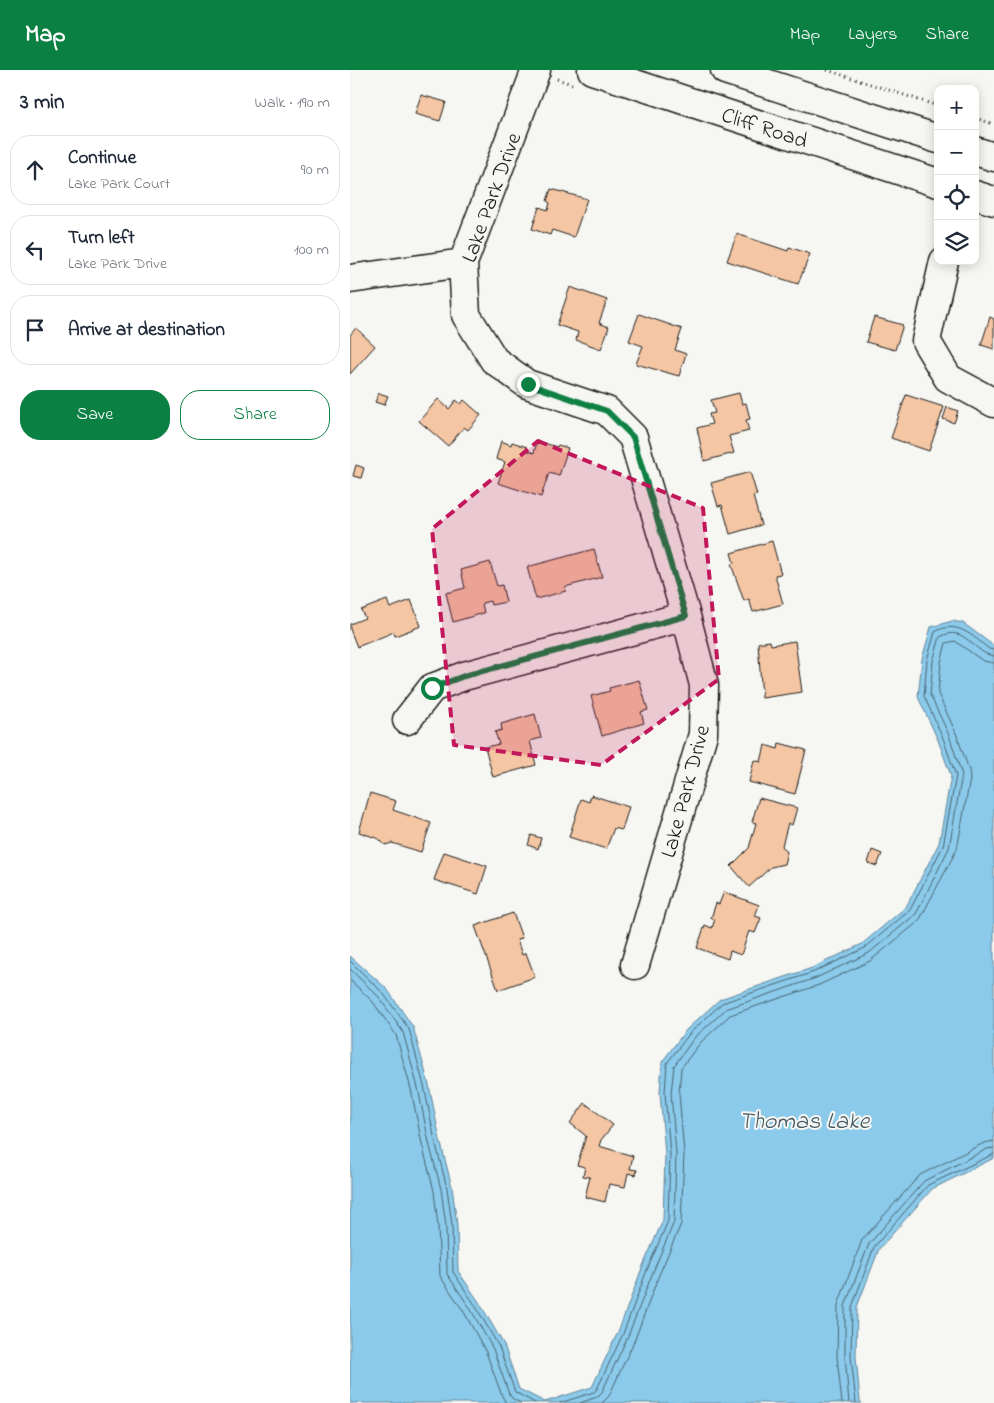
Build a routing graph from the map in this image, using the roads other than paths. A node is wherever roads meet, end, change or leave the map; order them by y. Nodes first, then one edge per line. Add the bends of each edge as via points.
1 (536, 70) edge
2 (592, 70) edge
3 (725, 70) edge
4 (934, 138) edge
5 (979, 152) edge
6 (994, 157) edge
7 (934, 182) edge
8 (979, 196) edge
9 (994, 201) edge
10 (463, 263) junction
11 (943, 265) edge
12 (350, 279) edge
13 (994, 403) edge
14 (686, 616) junction
15 (407, 720) dead end
16 (635, 965) dead end

1 - 10 street, Lake Park Drive
2 - 7 street, Cliff Road
3 - 4 street, Cliff Road
5 - 6 street
8 - 9 street
10 - 12 street
10 - 14 street, Lake Park Drive via 466,315 494,360 528,384 607,411 633,437
11 - 13 street via 926,341 948,378
14 - 15 street via 464,676 432,688
14 - 16 street, Lake Park Drive via 704,685 703,734

